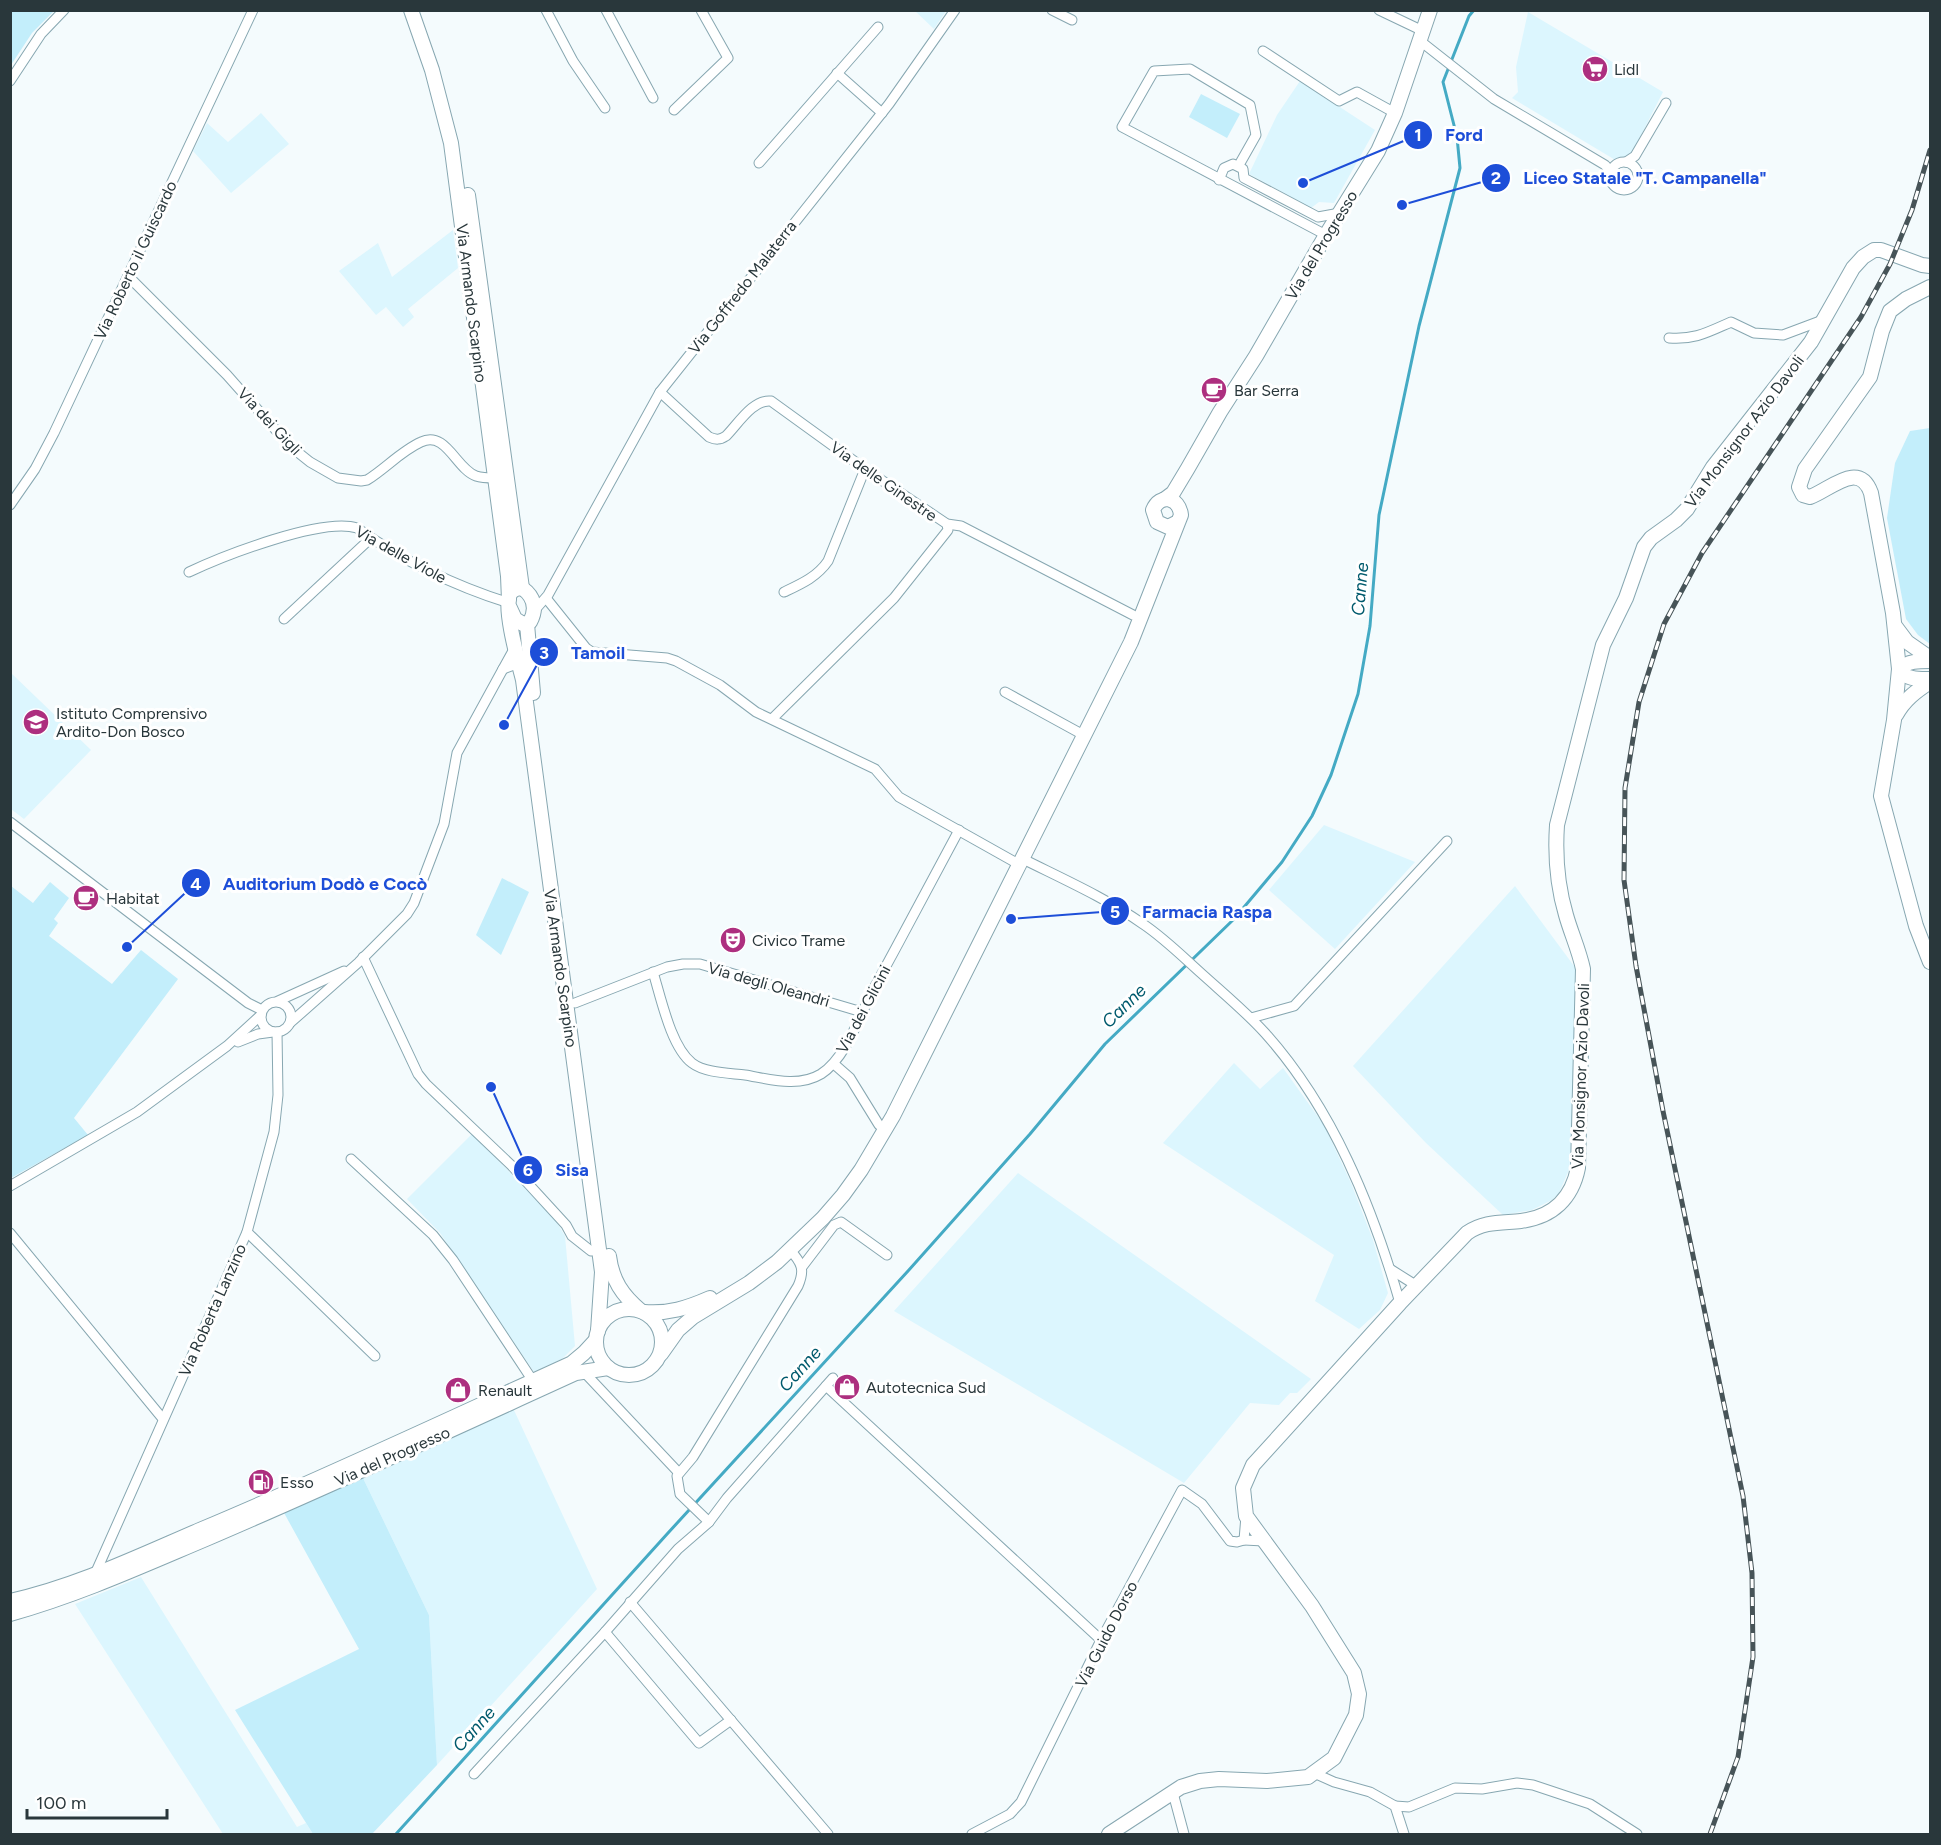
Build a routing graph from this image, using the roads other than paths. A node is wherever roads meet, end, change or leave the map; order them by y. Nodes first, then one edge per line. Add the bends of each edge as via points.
1 (64, 10) edge
2 (253, 10) edge
3 (411, 10) edge
4 (420, 10) edge
5 (546, 10) edge
6 (606, 10) edge
7 (701, 10) edge
8 (955, 10) edge
9 (1052, 10) edge
10 (1379, 10) edge
11 (1430, 10) edge
12 (1072, 20) dead end
13 (878, 27) dead end
14 (1421, 36) junction
15 (1263, 51) dead end
16 (837, 73) junction
17 (10, 81) edge
18 (653, 98) dead end
19 (1666, 103) dead end
20 (605, 108) dead end
21 (674, 110) dead end
22 (882, 112) junction
23 (1395, 113) junction
24 (759, 163) dead end
25 (1239, 165) junction
26 (1630, 165) junction
27 (1610, 167) junction
28 (1220, 180) junction
29 (1340, 213) junction
30 (1326, 235) junction
31 (1930, 266) edge
32 (128, 276) junction
33 (1930, 287) edge
34 (1825, 319) junction
35 (1669, 338) dead end
36 (660, 392) junction
37 (1188, 468) junction
38 (865, 469) junction
39 (495, 478) junction
40 (1165, 499) junction
41 (10, 505) edge
42 (1178, 517) junction
43 (947, 524) junction
44 (1159, 524) junction
45 (371, 538) junction
46 (189, 572) dead end
47 (555, 580) junction
48 (527, 592) junction
49 (784, 592) dead end
50 (546, 598) junction
51 (509, 603) junction
52 (534, 610) junction
53 (1133, 615) junction
54 (284, 619) dead end
55 (527, 624) junction
56 (1895, 626) junction
57 (530, 643) junction
58 (514, 649) junction
59 (1930, 659) edge
60 (519, 663) junction
61 (503, 669) junction
62 (1899, 669) junction
63 (1930, 681) edge
64 (1005, 692) dead end
65 (772, 719) junction
66 (1894, 720) junction
67 (1078, 732) junction
68 (10, 822) edge
69 (959, 830) junction
70 (1447, 841) dead end
71 (1018, 860) junction
72 (361, 960) junction
73 (1930, 962) edge
74 (653, 972) junction
75 (278, 1001) junction
76 (575, 1003) junction
77 (862, 1011) junction
78 (261, 1013) junction
79 (1251, 1018) junction
80 (290, 1023) junction
81 (275, 1032) junction
82 (227, 1046) junction
83 (834, 1064) junction
84 (879, 1125) junction
85 (351, 1159) dead end
86 (10, 1186) edge
87 (247, 1232) junction
88 (10, 1233) edge
89 (599, 1250) junction
90 (790, 1250) junction
91 (887, 1255) dead end
92 (802, 1267) junction
93 (1390, 1269) junction
94 (1417, 1286) junction
95 (1400, 1303) junction
96 (642, 1312) junction
97 (597, 1335) junction
98 (661, 1354) junction
99 (375, 1356) dead end
100 (608, 1368) junction
101 (584, 1372) junction
102 (833, 1378) dead end
103 (533, 1381) junction
104 (826, 1386) junction
105 (163, 1419) junction
106 (680, 1473) junction
107 (1246, 1516) junction
108 (709, 1522) junction
109 (1244, 1540) junction
110 (1264, 1541) junction
111 (95, 1574) junction
112 (10, 1601) edge
113 (630, 1602) junction
114 (10, 1614) edge
115 (605, 1632) junction
116 (1101, 1640) junction
117 (731, 1720) junction
118 (1314, 1773) junction
119 (474, 1774) dead end
120 (1173, 1793) junction
121 (1395, 1806) junction
122 (1114, 1833) edge
123 (828, 1834) edge
124 (972, 1834) edge
125 (1184, 1834) edge
126 (1404, 1834) edge
127 (1637, 1834) edge

1 - 17 street via 41,34
2 - 32 street, Via Roberto il Guiscardo
3 - 39 street, Via Armando Scarpino via 451,143
4 - 48 street, Via Armando Scarpino via 460,141
5 - 20 street via 573,61
6 - 18 street
7 - 21 street via 728,58
8 - 22 street, Via Goffredo Malaterra
9 - 12 street
10 - 14 street
11 - 14 street, Via del Progresso
13 - 16 street
14 - 23 street, Via del Progresso
14 - 27 street via 1494,99
15 - 23 street via 1339,101 1357,93
16 - 22 street
16 - 24 street
19 - 26 street
22 - 36 street, Via Goffredo Malaterra
23 - 29 street, Via del Progresso via 1378,151
25 - 28 street via 1224,168
25 - 28 street via 1256,135 1250,105 1190,69 1154,71 1122,127
25 - 29 street via 1244,178 1318,217
26 - 27 street
26 - 27 street via 1637,179 1625,189 1613,184
28 - 30 street
29 - 30 street, Via del Progresso
30 - 37 street, Via del Progresso
31 - 34 street, Via Monsignor Azio Davoli via 1886,251 1868,253 1853,268
32 - 39 street, Via dei Gigli via 227,375 290,446 324,471 338,478 367,480 419,443 433,440 444,445 476,476
32 - 41 street, Via Roberto il Guiscardo via 54,434
33 - 56 street via 1890,311 1870,377 1805,469 1799,487 1803,495 1810,496 1855,477 1867,483
34 - 35 street via 1783,335 1754,333 1731,322 1696,338
34 - 94 street, Via Monsignor Azio Davoli via 1713,467 1687,509 1644,547 1626,598 1603,645 1557,825 1555,852 1566,915 1583,969 1578,1168 1573,1187 1563,1201 1533,1218 1476,1227
36 - 38 street, Via delle Ginestre via 710,437 721,440 755,405 771,400
36 - 47 street, Via Goffredo Malaterra
37 - 40 street, Via del Progresso
37 - 42 street
38 - 43 street, Via delle Ginestre
38 - 49 street via 828,561 807,580
39 - 51 street, Via Armando Scarpino
40 - 42 street via 1174,500
40 - 44 street via 1153,510
42 - 44 street via 1168,527
42 - 71 street via 1131,642
43 - 53 street, Via delle Ginestre via 961,526
43 - 65 street via 948,530 894,598
44 - 53 street via 1160,542
45 - 46 street, Via delle Viole via 349,525 318,528 224,556
45 - 51 street, Via delle Viole via 416,566
45 - 54 street
47 - 48 street, Via Goffredo Malaterra via 546,590
47 - 50 street, Via Goffredo Malaterra
48 - 51 street via 513,591
48 - 52 street
50 - 52 street, Via Goffredo Malaterra
50 - 65 street via 592,652 676,661
51 - 55 street via 515,619
51 - 58 street, Via Armando Scarpino
52 - 55 street
53 - 67 street
55 - 57 street, Via Armando Scarpino
56 - 59 street via 1907,642
56 - 62 street
57 - 60 street
57 - 76 street, Via Armando Scarpino
58 - 60 street, Via Armando Scarpino
58 - 61 street
59 - 62 street via 1913,661
60 - 61 street
60 - 89 street, Via Armando Scarpino
61 - 72 street via 457,753 444,824 414,903
62 - 63 street via 1909,678
62 - 66 street
63 - 66 street via 1901,704
64 - 67 street
65 - 69 street via 875,769 899,797
66 - 73 street via 1881,796 1916,926
67 - 71 street
68 - 78 street
69 - 71 street
69 - 77 street, Via dei Glicini
70 - 79 street via 1294,1006
71 - 79 street via 1142,923
71 - 84 street
71 - 90 street via 877,1144 843,1195
72 - 75 street
72 - 80 street
72 - 89 street via 413,1067 426,1084 511,1165 572,1236 591,1251
74 - 76 street, Via degli Oleandri
74 - 77 street, Via degli Oleandri via 675,965 700,964
74 - 83 street, Via dei Glicini via 676,1040 693,1064 797,1081 813,1078
75 - 78 street via 269,1003
75 - 80 street via 290,1009
76 - 96 street, Via Armando Scarpino via 611,1271 624,1295
77 - 83 street, Via dei Glicini
78 - 81 street via 262,1024
78 - 82 street
79 - 93 street via 1329,1122
80 - 81 street
81 - 82 street
81 - 87 street, Via Roberta Lanzino via 278,1095 274,1132
82 - 86 street via 137,1112
83 - 84 street via 850,1078
84 - 96 street via 838,1191 772,1256 745,1277 689,1308 671,1313
85 - 103 street via 433,1235
87 - 99 street
87 - 105 street, Via Roberta Lanzino
88 - 105 street
89 - 97 street, Via Armando Scarpino via 602,1272
90 - 92 street
90 - 98 street via 749,1283 693,1317
91 - 92 street via 841,1222 834,1225
92 - 106 street via 798,1286
93 - 94 street
93 - 95 street
94 - 95 street, Via Monsignor Azio Davoli
95 - 107 street, Via Monsignor Azio Davoli via 1253,1465 1243,1488
96 - 97 street via 620,1310 603,1322
96 - 98 street via 652,1318 662,1334
97 - 100 street via 597,1350
97 - 103 street, Via del Progresso via 572,1363
98 - 100 street via 648,1371 638,1375 617,1374
100 - 101 street, Via del Progresso
101 - 106 street
101 - 114 street, Via del Progresso via 104,1582
102 - 104 street
103 - 111 street, Via del Progresso via 255,1507
104 - 108 street
104 - 116 street
105 - 111 street, Via Roberta Lanzino
106 - 108 street via 680,1494
107 - 109 street
107 - 110 street
108 - 113 street via 678,1549
109 - 110 street
109 - 116 street, Via Guido Dorso via 1230,1541 1202,1504 1182,1490
110 - 118 street via 1312,1606 1354,1673 1359,1694 1356,1715 1334,1758
111 - 112 street, Via del Progresso
113 - 115 street
113 - 117 street
115 - 117 street via 699,1743
115 - 119 street
116 - 124 street, Via Guido Dorso via 1021,1802 1010,1814
117 - 123 street
118 - 120 street via 1267,1781 1200,1781
118 - 121 street via 1370,1792
120 - 122 street
120 - 125 street
121 - 126 street
121 - 127 street via 1409,1807 1455,1788 1482,1789 1517,1783 1590,1804

